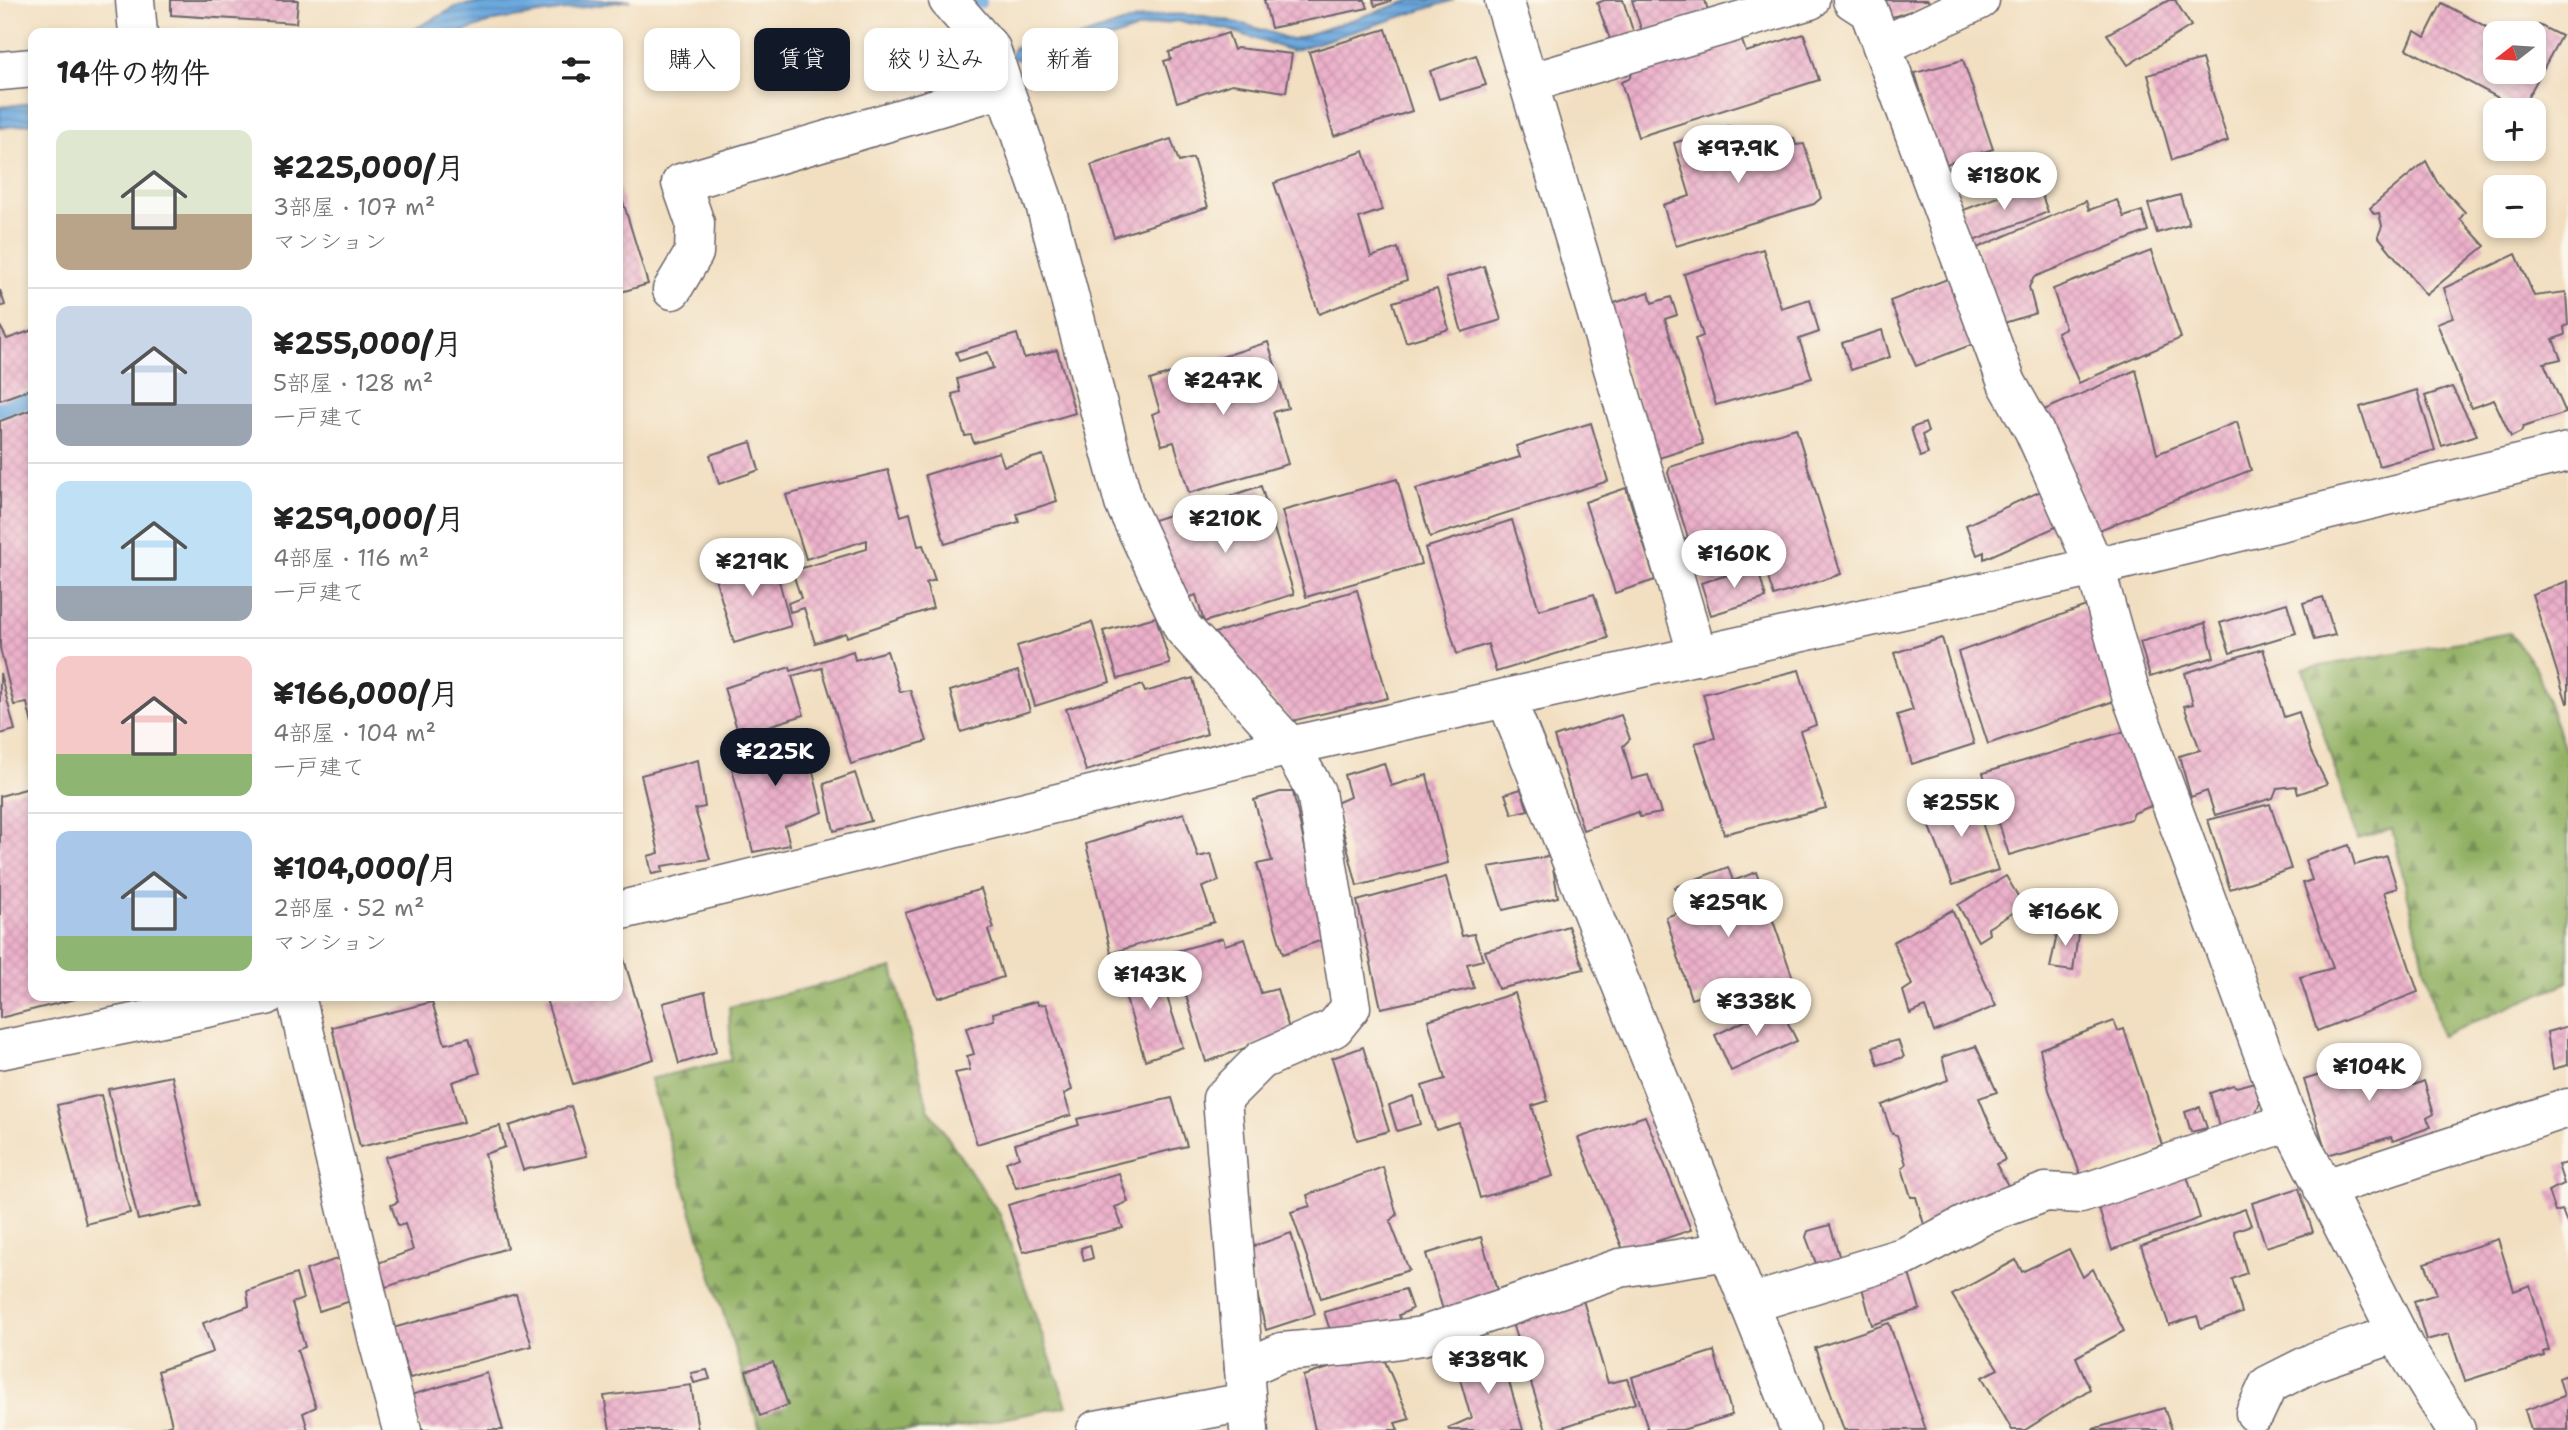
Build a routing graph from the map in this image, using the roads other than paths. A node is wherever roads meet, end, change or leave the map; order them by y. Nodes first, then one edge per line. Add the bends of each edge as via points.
1 (135, 0) edge
2 (948, 0) edge
3 (1504, 0) edge
4 (1810, 0) edge
5 (1852, 0) edge
6 (1980, 0) edge
7 (138, 28) edge
8 (973, 28) edge
9 (1882, 46) junction
10 (28, 68) edge
11 (0, 71) edge
12 (1529, 83) junction
13 (994, 91) edge
14 (1005, 91) edge
15 (672, 290) dead end
16 (2568, 453) edge
17 (2095, 567) junction
18 (1698, 656) junction
19 (1506, 698) junction
20 (1290, 746) junction
21 (623, 910) edge
22 (242, 1001) edge
23 (297, 1001) edge
24 (0, 1051) edge
25 (2568, 1108) edge
26 (2290, 1122) junction
27 (2323, 1188) junction
28 (1728, 1251) junction
29 (1749, 1304) junction
30 (2397, 1333) junction
31 (1246, 1400) edge
32 (2255, 1413) dead end
33 (1799, 1429) edge
34 (402, 1430) edge
35 (1096, 1430) edge
36 (2456, 1430) edge

1 - 7 street
2 - 8 street
3 - 12 street
4 - 12 street
5 - 9 street via 1869,11
6 - 9 street
9 - 17 street via 2007,383 2034,431
10 - 11 street
12 - 18 street
13 - 15 street via 681,183 695,223 694,253
14 - 20 street via 1046,208 1124,503 1183,628
16 - 17 street
17 - 18 street
17 - 26 street via 2131,695
18 - 19 street
19 - 20 street
19 - 28 street
20 - 21 street
20 - 31 street via 1316,793 1351,1007 1334,1028 1261,1060 1222,1099
22 - 24 street
23 - 34 street
25 - 27 street
26 - 27 street
26 - 29 street via 2081,1194 2046,1192 1982,1216 1906,1256
27 - 30 street
28 - 29 street
28 - 31 street via 1620,1268 1422,1336 1282,1352
29 - 33 street
30 - 32 street via 2316,1361 2268,1385
30 - 36 street
31 - 35 street

